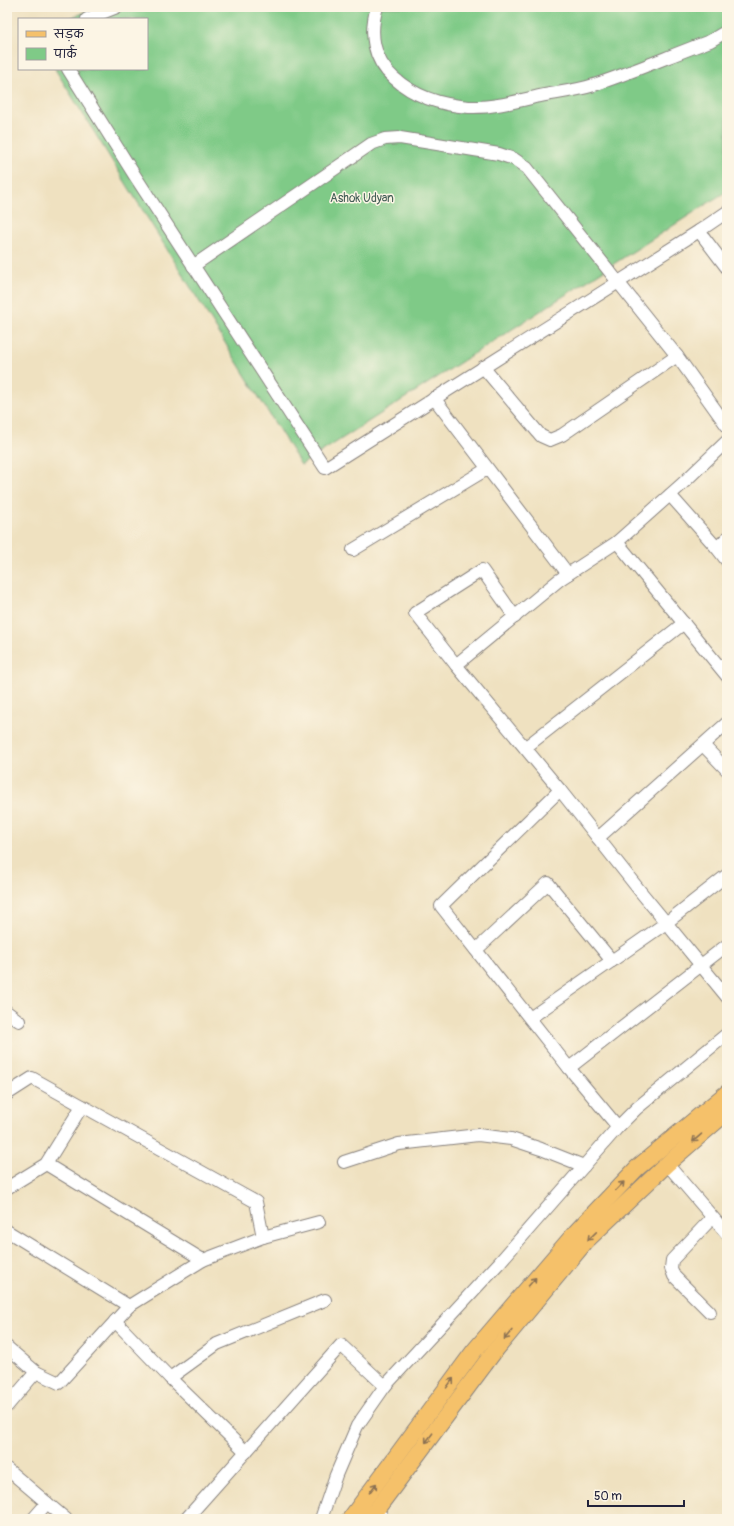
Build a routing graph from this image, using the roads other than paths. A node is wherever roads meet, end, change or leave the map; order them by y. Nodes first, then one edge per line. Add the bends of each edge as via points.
1 (116, 7) edge
2 (377, 7) edge
3 (89, 18) edge
4 (727, 31) edge
5 (69, 70) edge
6 (727, 212) edge
7 (699, 231) junction
8 (193, 266) junction
9 (727, 268) edge
10 (618, 280) junction
11 (677, 356) junction
12 (483, 367) junction
13 (434, 398) junction
14 (727, 426) edge
15 (727, 441) edge
16 (487, 469) junction
17 (670, 495) junction
18 (727, 538) edge
19 (617, 542) junction
20 (717, 548) junction
21 (353, 550) dead end
22 (727, 561) edge
23 (568, 574) junction
24 (515, 617) junction
25 (684, 624) junction
26 (456, 665) junction
27 (727, 676) edge
28 (727, 723) edge
29 (703, 745) junction
30 (526, 747) junction
31 (727, 770) edge
32 (560, 790) junction
33 (598, 838) junction
34 (727, 875) edge
35 (666, 923) junction
36 (727, 945) edge
37 (476, 950) junction
38 (612, 961) junction
39 (702, 966) junction
40 (727, 997) edge
41 (7, 1012) edge
42 (530, 1018) junction
43 (18, 1021) dead end
44 (727, 1034) edge
45 (569, 1068) junction
46 (727, 1093) edge
47 (7, 1094) edge
48 (82, 1106) junction
49 (727, 1112) edge
50 (618, 1127) junction
51 (344, 1162) dead end
52 (46, 1164) junction
53 (667, 1164) junction
54 (584, 1166) junction
55 (7, 1188) edge
56 (712, 1218) junction
57 (319, 1222) dead end
58 (7, 1231) edge
59 (727, 1234) edge
60 (263, 1238) junction
61 (203, 1260) junction
62 (325, 1300) dead end
63 (129, 1306) junction
64 (710, 1312) dead end
65 (115, 1321) junction
66 (7, 1347) edge
67 (36, 1372) junction
68 (170, 1378) junction
69 (385, 1386) junction
70 (7, 1406) edge
71 (246, 1452) junction
72 (7, 1469) edge
73 (47, 1503) junction
74 (375, 1516) edge
75 (33, 1519) edge
76 (66, 1519) edge
77 (186, 1519) edge
78 (321, 1519) edge
79 (350, 1519) edge

1 - 3 street
2 - 4 street via 373,39 377,55 386,71 417,94 435,101 470,107 505,104 593,85 710,41
5 - 8 street
6 - 7 street
7 - 9 street
7 - 10 street
8 - 10 street via 370,144 400,138 514,158 527,168
8 - 13 street via 325,468
10 - 11 street
10 - 12 street
11 - 12 street via 562,435 550,440 541,436
11 - 14 street
12 - 13 street
13 - 16 street
15 - 17 street
16 - 21 street
16 - 23 street
17 - 19 street
17 - 20 street
18 - 20 street
19 - 23 street
19 - 25 street
20 - 22 street
23 - 24 street
24 - 26 street
24 - 26 street via 482,570 415,613
25 - 27 street
25 - 30 street
26 - 30 street
28 - 29 street
29 - 31 street
29 - 33 street
30 - 32 street
32 - 33 street
32 - 37 street via 441,906
33 - 35 street
34 - 35 street
35 - 38 street
35 - 39 street
36 - 39 street
37 - 38 street via 548,883
37 - 42 street
38 - 42 street
39 - 40 street
39 - 45 street
41 - 43 street
42 - 45 street
44 - 50 street via 637,1108
45 - 50 street
79 -> 46 main road via 474,1351 576,1232 637,1168
47 - 48 street via 32,1078
48 - 52 street
48 - 60 street via 256,1202
49 -> 53 main road
50 - 54 street
51 - 54 street via 399,1144 478,1135 511,1139
52 - 55 street
52 - 61 street
53 - 56 street
53 -> 74 main road via 586,1241 497,1347
54 - 69 street via 499,1263
56 - 59 street
56 - 64 street via 672,1260 671,1268 674,1276
57 - 60 street
58 - 63 street
60 - 61 street
61 - 63 street
62 - 68 street via 217,1344
63 - 65 street
65 - 67 street via 59,1383
65 - 68 street
66 - 67 street
67 - 70 street
68 - 71 street
69 - 71 street via 341,1345
69 - 78 street via 357,1426
71 - 77 street
72 - 73 street
73 - 75 street
73 - 76 street

